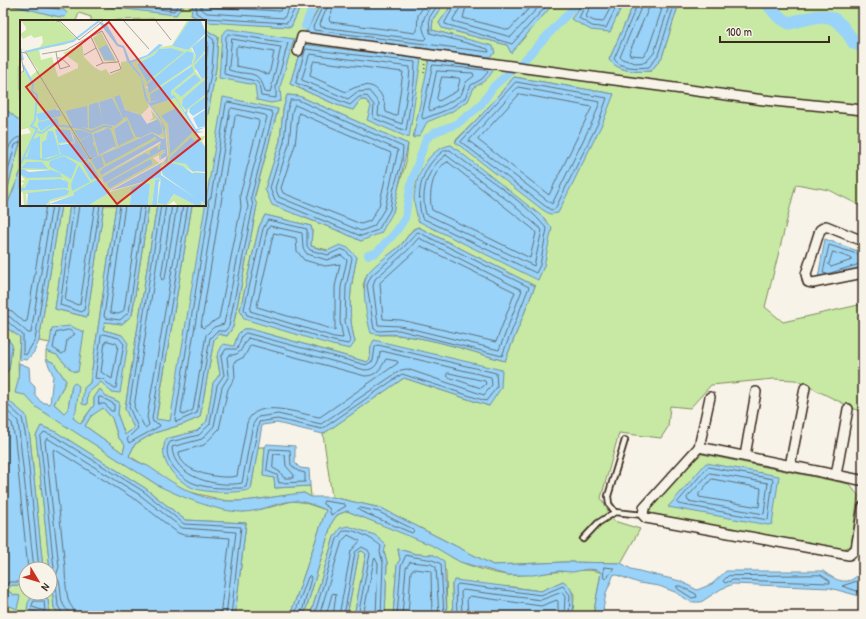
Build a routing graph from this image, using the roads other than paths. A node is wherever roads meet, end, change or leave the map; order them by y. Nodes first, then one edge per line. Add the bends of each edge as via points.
1 (298, 51) dead end
2 (863, 110) edge
3 (863, 241) edge
4 (863, 273) edge
5 (805, 388) dead end
6 (756, 392) dead end
7 (710, 397) dead end
8 (848, 409) dead end
9 (625, 440) dead end
10 (700, 447) junction
11 (746, 456) junction
12 (790, 466) junction
13 (836, 475) junction
14 (862, 482) edge
15 (863, 507) edge
16 (615, 512) junction
17 (643, 515) junction
18 (583, 539) dead end

1 - 2 street via 302,37 764,100
3 - 4 street via 823,227 806,274 808,282 820,283
5 - 12 street
6 - 11 street
7 - 10 street
8 - 13 street
9 - 16 lane via 608,496 609,504
10 - 11 street
10 - 17 street via 644,508
11 - 12 street
12 - 13 street
13 - 14 street
15 - 17 street via 856,548 849,555 650,519
16 - 17 lane
16 - 18 lane via 598,523

